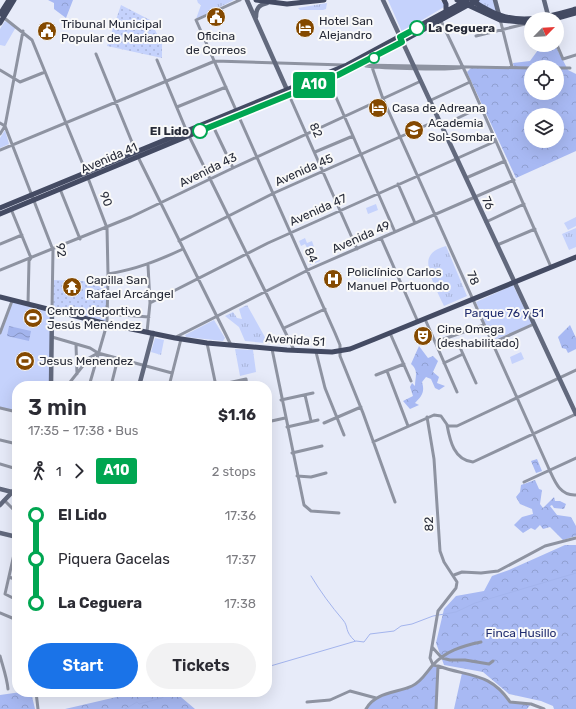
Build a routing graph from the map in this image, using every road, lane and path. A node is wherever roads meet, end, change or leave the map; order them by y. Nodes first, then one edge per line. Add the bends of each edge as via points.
1 (9, 0) edge
2 (14, 0) edge
3 (240, 0) edge
4 (247, 0) edge
5 (256, 0) edge
6 (324, 0) edge
7 (382, 0) edge
8 (444, 0) edge
9 (495, 0) edge
10 (544, 0) edge
11 (468, 1) edge
12 (267, 3) junction
13 (576, 9) edge
14 (446, 12) junction
15 (547, 12) edge
16 (564, 13) edge
17 (576, 13) edge
18 (1, 15) edge
19 (564, 16) edge
20 (499, 17) junction
21 (524, 18) edge
22 (256, 20) junction
23 (441, 21) junction
24 (0, 22) edge
25 (524, 22) edge
26 (524, 25) edge
27 (503, 30) junction
28 (23, 31) junction
29 (476, 36) dead end
30 (401, 40) junction
31 (560, 52) edge
32 (96, 54) dead end
33 (576, 55) edge
34 (157, 60) dead end
35 (215, 61) junction
36 (275, 62) junction
37 (347, 65) junction
38 (359, 65) junction
39 (372, 67) junction
40 (414, 67) junction
41 (463, 67) junction
42 (512, 67) junction
43 (524, 68) edge
44 (564, 68) edge
45 (570, 68) dead end
46 (0, 70) edge
47 (45, 72) junction
48 (328, 79) junction
49 (15, 80) junction
50 (421, 81) junction
51 (166, 82) junction
52 (470, 82) junction
53 (226, 86) junction
54 (288, 93) junction
55 (384, 99) junction
56 (430, 101) junction
57 (116, 103) junction
58 (177, 107) junction
59 (481, 107) junction
60 (238, 113) junction
61 (344, 116) junction
62 (438, 120) junction
63 (0, 124) edge
64 (66, 124) junction
65 (5, 126) junction
66 (213, 126) junction
67 (441, 126) junction
68 (306, 133) junction
69 (0, 134) edge
70 (188, 134) junction
71 (353, 136) junction
72 (401, 137) junction
73 (496, 141) junction
74 (12, 145) junction
75 (0, 150) edge
76 (315, 152) junction
77 (137, 154) junction
78 (361, 154) junction
79 (257, 156) junction
80 (456, 159) junction
81 (505, 161) junction
82 (233, 168) junction
83 (323, 171) junction
84 (87, 175) junction
85 (418, 175) junction
86 (466, 178) junction
87 (210, 180) junction
88 (514, 180) junction
89 (398, 184) junction
90 (60, 189) junction
91 (274, 193) junction
92 (378, 193) junction
93 (33, 197) junction
94 (475, 197) junction
95 (160, 204) junction
96 (524, 204) junction
97 (0, 208) edge
98 (11, 209) junction
99 (339, 210) junction
100 (0, 214) edge
101 (435, 214) junction
102 (228, 216) junction
103 (486, 222) junction
104 (415, 223) junction
105 (107, 228) junction
106 (535, 229) junction
107 (292, 232) junction
108 (395, 232) junction
109 (22, 235) junction
110 (381, 238) junction
111 (80, 239) junction
112 (179, 241) junction
113 (0, 244) edge
114 (497, 245) junction
115 (182, 249) junction
116 (357, 249) junction
117 (53, 250) junction
118 (246, 253) junction
119 (576, 257) edge
120 (32, 258) junction
121 (148, 265) junction
122 (551, 267) junction
123 (0, 270) edge
124 (308, 270) junction
125 (108, 274) junction
126 (197, 279) junction
127 (514, 282) junction
128 (266, 291) junction
129 (0, 297) edge
130 (12, 300) junction
131 (472, 300) junction
132 (150, 303) junction
133 (28, 304) junction
134 (325, 309) junction
135 (52, 310) junction
136 (107, 314) junction
137 (149, 317) junction
138 (216, 317) junction
139 (425, 319) junction
140 (418, 322) junction
141 (106, 324) junction
142 (534, 324) junction
143 (1, 325) edge
144 (484, 325) junction
145 (284, 328) junction
146 (0, 333) edge
147 (150, 333) junction
148 (390, 333) junction
149 (51, 337) junction
150 (175, 338) junction
151 (181, 339) junction
152 (435, 342) junction
153 (207, 343) junction
154 (458, 343) dead end
155 (492, 343) junction
156 (230, 344) junction
157 (76, 345) junction
158 (272, 349) junction
159 (294, 350) junction
160 (340, 351) junction
161 (316, 352) junction
162 (98, 353) junction
163 (463, 354) junction
164 (118, 358) junction
165 (444, 363) junction
166 (404, 364) junction
167 (144, 365) junction
168 (576, 370) edge
169 (386, 371) junction
170 (172, 373) junction
171 (77, 374) junction
172 (376, 376) dead end
173 (559, 378) junction
174 (50, 381) edge
175 (71, 381) edge
176 (90, 381) edge
177 (112, 381) edge
178 (140, 381) edge
179 (170, 381) edge
180 (215, 381) edge
181 (237, 381) edge
182 (246, 381) edge
183 (411, 381) dead end
184 (476, 383) dead end
185 (457, 392) dead end
186 (313, 393) dead end
187 (305, 395) junction
188 (516, 398) junction
189 (281, 400) junction
190 (361, 407) junction
191 (0, 408) edge
192 (12, 411) edge
193 (576, 414) edge
194 (338, 417) junction
195 (427, 417) junction
196 (285, 418) junction
197 (318, 420) dead end
198 (272, 421) edge
199 (311, 421) junction
200 (324, 423) dead end
201 (446, 423) junction
202 (408, 426) junction
203 (287, 427) junction
204 (533, 434) junction
205 (344, 435) dead end
206 (0, 440) edge
207 (373, 442) junction
208 (12, 443) edge
209 (322, 446) dead end
210 (292, 453) junction
211 (576, 458) edge
212 (0, 464) edge
213 (12, 468) edge
214 (550, 469) junction
215 (326, 473) dead end
216 (297, 476) junction
217 (524, 482) dead end
218 (0, 489) edge
219 (12, 492) joint
220 (576, 495) edge
221 (4, 500) junction
222 (395, 502) dead end
223 (0, 505) edge
224 (12, 508) edge
225 (339, 513) dead end
226 (0, 534) edge
227 (12, 536) edge
228 (576, 538) edge
229 (12, 563) edge
230 (454, 575) junction
231 (9, 577) junction
232 (12, 578) edge
233 (12, 598) edge
234 (0, 613) edge
235 (12, 618) edge
236 (481, 642) dead end
237 (432, 647) junction
238 (0, 656) edge
239 (442, 658) junction
240 (493, 661) dead end
241 (433, 664) junction
242 (438, 666) junction
243 (8, 689) dead end
244 (37, 697) edge
245 (376, 698) junction
246 (307, 702) dead end
247 (538, 708) edge
248 (38, 709) edge
249 (366, 709) edge
250 (436, 709) edge
251 (544, 709) edge

1 - 18 main road
2 - 18 main road
3 - 35 street, 84 via 196,20
4 - 22 street, 82
5 - 12 main road
6 - 12 main road via 287,4
7 - 30 street, 76
8 - 14 main road
9 - 20 street
10 - 15 street
11 - 14 main road, Avenida 41
11 - 20 main road
11 - 23 main road, Avenida 41
12 - 22 street via 260,5 256,11
13 - 16 main road
14 - 30 main road, Avenida 41
17 - 19 main road
18 - 24 main road
18 - 28 street, 90
20 - 21 main road
20 - 25 main road
20 - 27 street
22 - 36 street, 82
23 - 30 main road, Avenida 41
23 - 41 street
26 - 27 street
27 - 29 street
27 - 42 street
28 - 47 street, 90 via 32,40
28 - 49 street
30 - 37 main road, Avenida 41
30 - 38 main road, Avenida 41
30 - 40 street, 76
31 - 33 street via 563,59
32 - 57 street
34 - 51 street
35 - 36 street
35 - 51 street
35 - 53 street, 84
36 - 37 street
36 - 54 street, 82
37 - 38 street
37 - 54 main road, Avenida 41
38 - 39 street
38 - 40 street
38 - 48 main road, Avenida 41
39 - 40 street
39 - 55 street, 78
40 - 41 street
40 - 50 street, 76
41 - 42 street
41 - 52 street
42 - 43 street
44 - 45 street
46 - 49 street
47 - 49 street via 20,82
47 - 64 street, 90
48 - 54 main road, Avenida 41
48 - 61 street
49 - 65 street
50 - 55 street, Avenida 43
50 - 56 street, 76
51 - 57 street
51 - 58 street
52 - 56 street
52 - 59 street
53 - 58 street
53 - 60 street, 84
54 - 60 main road, Avenida 41
54 - 68 street, 82
55 - 61 street, Avenida 43
55 - 72 street, 78
56 - 62 street, 76
57 - 64 street
57 - 77 street
58 - 70 street
59 - 67 street
59 - 73 street
60 - 66 main road, Avenida 41
60 - 70 main road, Avenida 41
60 - 79 street, 84
61 - 68 street, Avenida 43
61 - 71 street
62 - 67 street, 76
62 - 72 street, Avenida 45
63 - 65 street
64 - 74 street
64 - 84 street, 90
65 - 69 street
65 - 74 street, 92
66 - 70 main road, Avenida 41
66 - 82 street
67 - 80 street, 76
68 - 76 street, 82
68 - 79 street, Avenida 43
70 - 77 main road, Avenida 41
70 - 87 street
71 - 76 street
71 - 78 street
72 - 78 street, Avenida 45
72 - 85 street, 78
73 - 80 street, Avenida 47
73 - 81 street
74 - 75 street
74 - 93 street, 92
76 - 83 street, 82
77 - 84 main road, Avenida 41
77 - 95 street
78 - 83 street, Avenida 45
78 - 92 street
79 - 82 street, Avenida 43
79 - 91 street, 84
80 - 85 street, Avenida 47
80 - 86 street, 76
81 - 86 street
81 - 88 street
82 - 87 street, Avenida 43
83 - 91 street, Avenida 45
83 - 99 street, 82
84 - 90 main road, Avenida 41
84 - 93 main road, Avenida 41
84 - 105 street, 90
85 - 89 street, Avenida 47
85 - 101 street, 78
86 - 94 street, 76
87 - 95 street, Avenida 43
87 - 102 street
88 - 94 street, Avenida 49
88 - 96 street
89 - 92 street, Avenida 47
89 - 104 street
90 - 93 main road, Avenida 41
90 - 111 street
91 - 102 street, Avenida 45
91 - 107 street, 84
92 - 99 street, Avenida 47
92 - 108 street
93 - 97 main road, Avenida 41
93 - 98 main road, Avenida 41
93 - 117 street, 92
94 - 101 street, Avenida 49
94 - 103 street, 76
95 - 105 street, Avenida 43
95 - 112 street
96 - 103 street
96 - 106 street
98 - 100 main road, Avenida 41
98 - 109 street
99 - 107 street, Avenida 47
99 - 116 street, 82
101 - 104 street, Avenida 49
101 - 131 street, 78
102 - 112 street, Avenida 45
102 - 118 street
103 - 114 street, 76
104 - 108 street, Avenida 49
105 - 111 street, Avenida 43
105 - 125 street, 90
106 - 114 street
106 - 122 street
107 - 118 street, Avenida 47
107 - 124 street, 84
108 - 110 street, Avenida 49
109 - 113 street
109 - 120 street
110 - 116 street, Avenida 49
110 - 140 street
111 - 117 street, Avenida 43
112 - 115 street
114 - 127 street, 76
115 - 121 street
115 - 126 street
116 - 124 street, Avenida 49
117 - 120 street, Avenida 43
117 - 135 street, 92
118 - 126 street, Avenida 47
118 - 128 street
119 - 122 main road, Avenida 51
120 - 123 street, Avenida 43
120 - 133 street via 29,261
121 - 125 street
121 - 132 street
122 - 127 main road, Avenida 51
124 - 128 street, Avenida 49
124 - 134 street, 84
125 - 136 street, 90
126 - 132 street, Avenida 47
126 - 138 street
127 - 131 main road, Avenida 51
127 - 142 street, 76
128 - 138 street, Avenida 49
128 - 145 street
129 - 130 main road, Avenida 51
130 - 133 main road, Avenida 51
130 - 143 street
131 - 139 main road, Avenida 51
131 - 144 street, 78
132 - 137 street
133 - 135 main road, Avenida 51
134 - 145 street
134 - 160 street, 84 via 340,345
135 - 141 main road, Avenida 51
135 - 149 street, 92
136 - 137 street
136 - 141 street, 90
137 - 147 street
138 - 150 street, Avenida 49
138 - 156 street
139 - 140 main road, Avenida 51
139 - 152 street
140 - 148 main road, Avenida 51
141 - 147 main road, Avenida 51
141 - 162 street, 90
142 - 155 street
142 - 173 street, 76
143 - 146 street
144 - 152 street
144 - 155 street, 78
145 - 159 street
147 - 150 main road, Avenida 51
147 - 167 street
148 - 160 main road, Avenida 51
148 - 166 street
149 - 157 street
149 - 174 street, 92
150 - 151 main road, Avenida 51
151 - 153 main road, Avenida 51
151 - 170 street
152 - 165 street
153 - 156 main road, Avenida 51
153 - 180 street
154 - 163 street
155 - 188 street, 78
156 - 158 main road, Avenida 51
157 - 162 street
157 - 171 street
158 - 159 main road, Avenida 51
158 - 189 street
159 - 161 main road, Avenida 51
160 - 161 main road, Avenida 51
160 - 190 street, 84
161 - 194 street via 325,388
162 - 164 street
162 - 171 street via 89,358
162 - 176 street, 90
163 - 165 street
163 - 184 street
164 - 167 street
164 - 177 street
165 - 185 street
166 - 169 street
166 - 183 street
167 - 170 street
167 - 178 street
168 - 173 street
169 - 172 street
169 - 202 street
170 - 179 street
171 - 175 street
173 - 188 street
173 - 193 street, 76
181 - 182 street
186 - 187 street
187 - 189 street
187 - 199 street
188 - 201 street via 457,426
188 - 204 street, 78
189 - 196 street
190 - 194 street
190 - 207 street, 84
191 - 192 street
193 - 204 street
194 - 200 street
194 - 205 street
195 - 201 street via 438,415
195 - 202 street
195 - 230 street, 82 via 434,459 440,551 444,562
196 - 198 street
196 - 203 street
197 - 199 street
199 - 203 street
201 - 204 street via 456,452 462,459 473,462
202 - 207 street
203 - 210 street
204 - 214 street, 78
206 - 208 street
207 - 222 street, 84
209 - 210 street
210 - 216 street
211 - 214 street
212 - 213 street
214 - 217 street
214 - 220 street, 78 via 560,489 564,493
215 - 216 street
216 - 225 street via 304,506 311,511
218 - 219 street
219 - 221 street
221 - 223 street
221 - 224 street
226 - 227 street
228 - 230 street via 545,546 498,571 462,572
229 - 231 street
230 - 237 street via 458,582 438,611
231 - 232 street
231 - 233 street via 5,594
234 - 235 street
236 - 239 street via 458,647
237 - 239 street
237 - 241 street via 430,658
238 - 243 street
239 - 240 street via 489,664
239 - 241 street
241 - 242 street
241 - 245 street via 412,686
242 - 247 street via 489,680 501,689 510,702
242 - 250 street
244 - 248 street
245 - 246 street via 350,691 330,700
245 - 249 street
247 - 251 street

